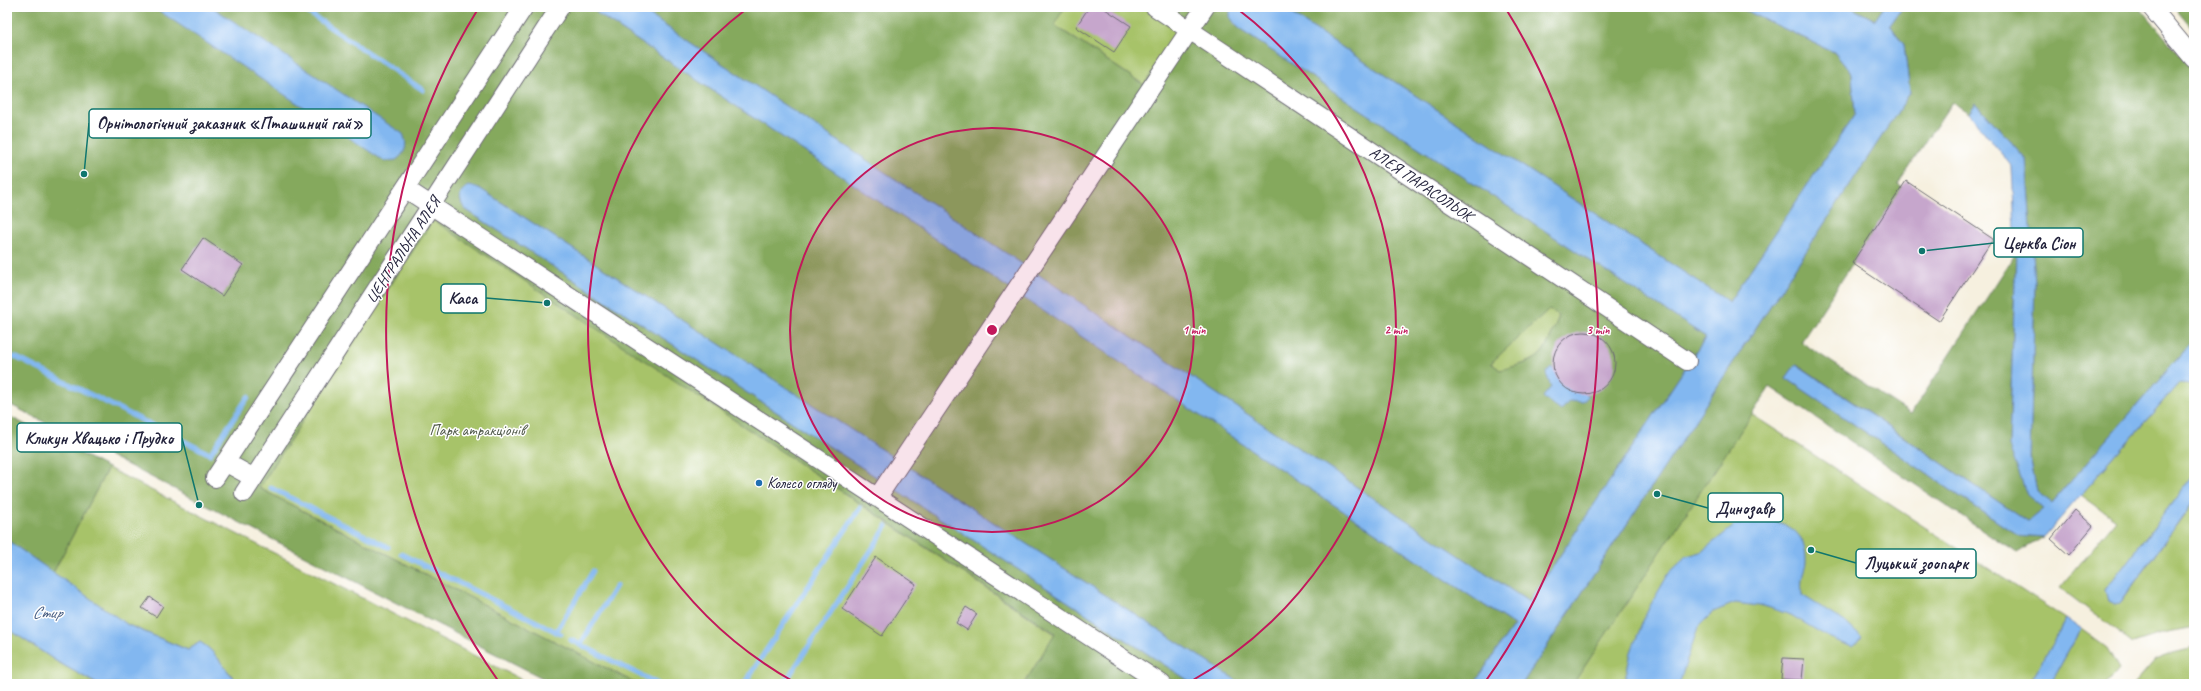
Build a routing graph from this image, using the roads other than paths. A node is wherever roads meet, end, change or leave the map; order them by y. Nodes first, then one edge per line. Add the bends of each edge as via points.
1 (524, 7) edge
2 (560, 7) edge
3 (1155, 7) edge
4 (1205, 7) edge
5 (2151, 7) edge
6 (1191, 31) junction
7 (2194, 59) edge
8 (447, 127) junction
9 (472, 143) junction
10 (406, 189) junction
11 (432, 206) junction
12 (1687, 361) dead end
13 (225, 462) junction
14 (214, 478) dead end
15 (877, 498) junction
16 (1162, 684) edge

1 - 8 street, ЦЕНТРАЛЬНА АЛЕЯ
2 - 9 street, ЦЕНТРАЛЬНА АЛЕЯ
3 - 6 street, АЛЕЯ ПАРАСОЛЬОК
4 - 6 street
5 - 7 street
6 - 12 street, АЛЕЯ ПАРАСОЛЬОК
6 - 15 street
8 - 9 street
8 - 10 street, ЦЕНТРАЛЬНА АЛЕЯ
9 - 11 street, ЦЕНТРАЛЬНА АЛЕЯ
10 - 11 street
10 - 13 street, ЦЕНТРАЛЬНА АЛЕЯ
11 - 13 street, ЦЕНТРАЛЬНА АЛЕЯ via 249,485
11 - 15 street
13 - 14 street, ЦЕНТРАЛЬНА АЛЕЯ
15 - 16 street

